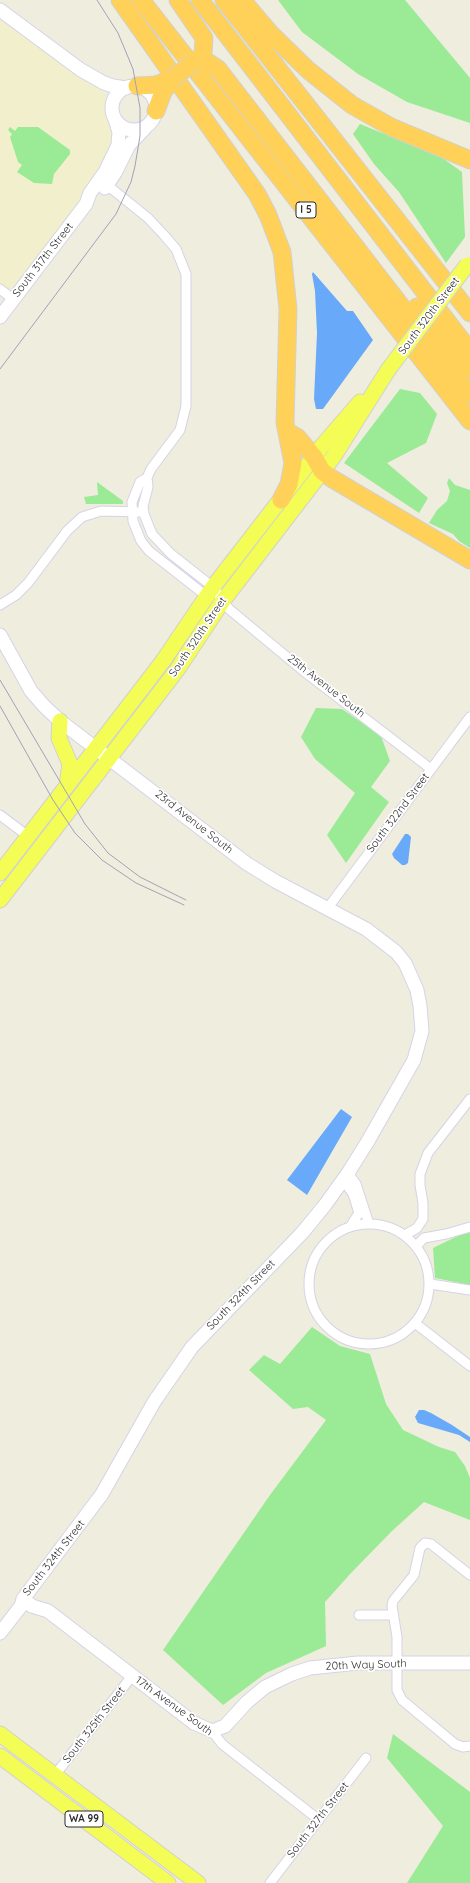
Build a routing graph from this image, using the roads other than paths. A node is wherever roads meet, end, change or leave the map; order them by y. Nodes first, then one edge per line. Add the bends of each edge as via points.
1 (120, 0) edge
2 (141, 0) edge
3 (200, 0) edge
4 (224, 0) edge
5 (242, 0) edge
6 (177, 5) edge
7 (0, 10) edge
8 (199, 58) junction
9 (81, 70) junction
10 (164, 85) junction
11 (132, 87) junction
12 (240, 89) junction
13 (156, 111) junction
14 (114, 114) junction
15 (145, 127) junction
16 (470, 160) edge
17 (107, 185) junction
18 (86, 204) junction
19 (469, 263) edge
20 (0, 289) edge
21 (13, 299) junction
22 (470, 313) edge
23 (0, 317) edge
24 (470, 351) edge
25 (470, 369) edge
26 (470, 395) edge
27 (470, 421) edge
28 (288, 432) junction
29 (318, 464) junction
30 (147, 478) junction
31 (281, 500) junction
32 (143, 512) junction
33 (132, 513) junction
34 (470, 560) edge
35 (210, 592) junction
36 (222, 602) junction
37 (0, 605) edge
38 (0, 635) edge
39 (470, 717) edge
40 (60, 721) junction
41 (96, 748) junction
42 (110, 758) junction
43 (431, 769) junction
44 (66, 786) junction
45 (0, 815) edge
46 (28, 836) junction
47 (17, 851) junction
48 (0, 873) edge
49 (0, 885) edge
50 (0, 900) edge
51 (327, 909) junction
52 (413, 980) joint
53 (470, 1099) edge
54 (345, 1177) junction
55 (422, 1219) junction
56 (369, 1224) junction
57 (350, 1227) junction
58 (470, 1227) edge
59 (405, 1235) junction
60 (424, 1238) junction
61 (416, 1246) junction
62 (426, 1264) junction
63 (430, 1284) junction
64 (470, 1290) edge
65 (416, 1323) junction
66 (470, 1366) edge
67 (470, 1575) edge
68 (36, 1583) junction
69 (23, 1599) junction
70 (44, 1609) junction
71 (359, 1615) dead end
72 (393, 1615) junction
73 (0, 1622) edge
74 (0, 1633) edge
75 (470, 1663) edge
76 (397, 1664) junction
77 (132, 1676) junction
78 (212, 1731) junction
79 (0, 1734) edge
80 (470, 1746) edge
81 (0, 1756) edge
82 (366, 1758) dead end
83 (55, 1775) junction
84 (319, 1820) junction
85 (168, 1883) edge
86 (198, 1883) edge
87 (270, 1883) edge

1 - 28 highway via 257,194 274,230 283,259 286,289 288,318 284,406
2 - 27 highway, I 5
3 - 24 highway
4 - 22 highway
5 - 16 highway via 308,70 352,105 391,127
6 - 8 highway via 194,36
7 - 9 street
8 - 10 highway, bridge
8 - 12 highway via 213,65
9 - 11 street via 113,86
9 - 14 street via 100,88
10 - 11 highway
10 - 13 highway
11 - 13 street via 149,92 154,98
11 - 14 street via 116,96
12 - 25 highway via 391,276
12 - 26 highway
13 - 15 street via 154,118
14 - 15 street via 119,124 132,130
14 - 18 street, South 317th Street via 119,132 118,145
15 - 17 street, South 317th Street via 129,145
17 - 18 street, South 317th Street via 95,200
17 - 30 street via 148,218 176,248 186,274 185,416 176,435
18 - 21 street, South 317th Street
19 - 29 main road, South 320th Street, bridge via 388,370 345,441
20 - 21 street
21 - 23 street, South 317th Street
28 - 29 highway via 298,438
28 - 31 highway via 292,473
29 - 31 main road, South 320th Street
29 - 34 highway
29 - 36 main road, South 320th Street
30 - 32 street via 148,487 144,496
30 - 33 street via 140,482 135,492
31 - 35 main road, South 320th Street
32 - 33 street
32 - 35 street via 152,534 160,544
33 - 35 street via 136,531 149,552
33 - 37 street via 99,512 88,514 78,520 67,530 28,583 16,595
35 - 36 street
35 - 41 main road, South 320th Street via 163,661
36 - 42 main road, South 320th Street via 177,670
36 - 43 street, 25th Avenue South via 306,673
38 - 40 street, 23rd Avenue South via 31,691
39 - 43 street, South 322nd Street
40 - 41 street, 23rd Avenue South
40 - 44 main road via 59,738 70,764
41 - 42 street, 23rd Avenue South
41 - 44 main road, South 320th Street
42 - 50 main road, South 320th Street
42 - 51 street, 23rd Avenue South via 246,863
43 - 51 street, South 322nd Street
44 - 46 main road, South 320th Street
45 - 46 street
46 - 47 main road, South 320th Street
47 - 48 main road, South 320th Street
47 - 49 main road via 8,874
51 - 52 street, 23rd Avenue South via 366,929 386,943 405,963
52 - 54 street, South 324th Street via 419,999 422,1031 414,1060 383,1117
53 - 55 street via 428,1153 422,1165
54 - 56 street via 356,1184
54 - 57 street via 359,1213
54 - 68 street, South 324th Street via 302,1233 192,1347 154,1402 102,1494
55 - 59 street via 417,1228
55 - 60 street
56 - 57 street
56 - 59 street via 386,1226
57 - 65 street via 330,1238 316,1256 310,1273 312,1304 325,1326 345,1340 358,1344 376,1344 400,1336
58 - 60 street
59 - 61 street
60 - 61 street
60 - 62 street
61 - 62 street
62 - 63 street
63 - 64 street
63 - 65 street via 425,1306
65 - 66 street
67 - 72 street via 431,1544 424,1544 420,1548 414,1575 392,1604
68 - 69 street, South 324th Street
68 - 70 street
69 - 70 street, 17th Avenue South via 32,1606
69 - 73 street, South 324th Street via 15,1603
69 - 74 street, South 324th Street
70 - 77 street, 17th Avenue South
71 - 72 street
72 - 76 street via 397,1637
75 - 76 street, 20th Way South
76 - 78 street, 20th Way South via 325,1666 292,1674 258,1692 225,1726
76 - 80 street via 397,1690 403,1702 455,1744
77 - 78 street, 17th Avenue South via 194,1723
77 - 83 street, South 325th Street
78 - 84 street, 17th Avenue South via 222,1744
79 - 83 main road, WA 99
81 - 85 main road, WA 99
82 - 84 street, South 327th Street
83 - 86 main road, WA 99
84 - 87 street, South 327th Street

